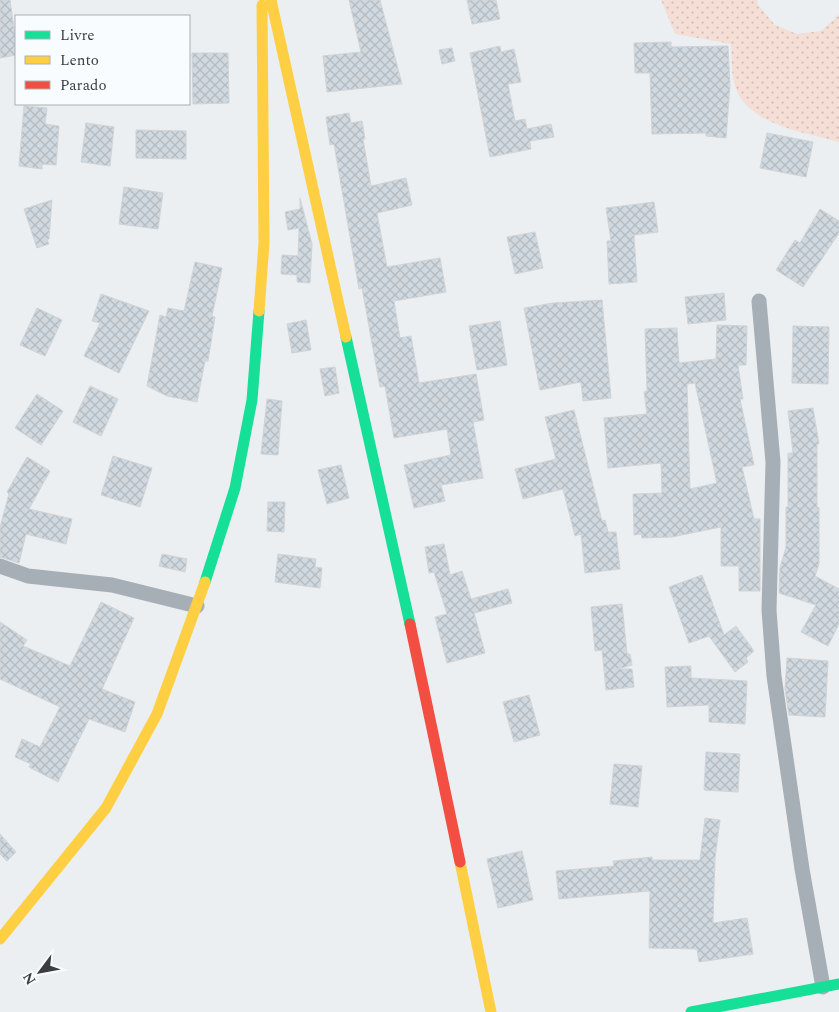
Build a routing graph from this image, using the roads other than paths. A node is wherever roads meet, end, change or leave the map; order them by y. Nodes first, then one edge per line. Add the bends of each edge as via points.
1 (262, 0) edge
2 (271, 0) edge
3 (759, 301) dead end
4 (0, 566) edge
5 (196, 606) junction
6 (0, 939) edge
7 (839, 984) edge
8 (823, 987) junction
9 (491, 1012) edge
10 (691, 1012) edge

1 - 5 street via 264,243 252,400 235,488
2 - 9 street via 415,650
3 - 8 street via 773,462 769,610 774,676
4 - 5 street via 28,576 112,585
5 - 6 street via 157,714 106,808
7 - 8 street
8 - 10 street

